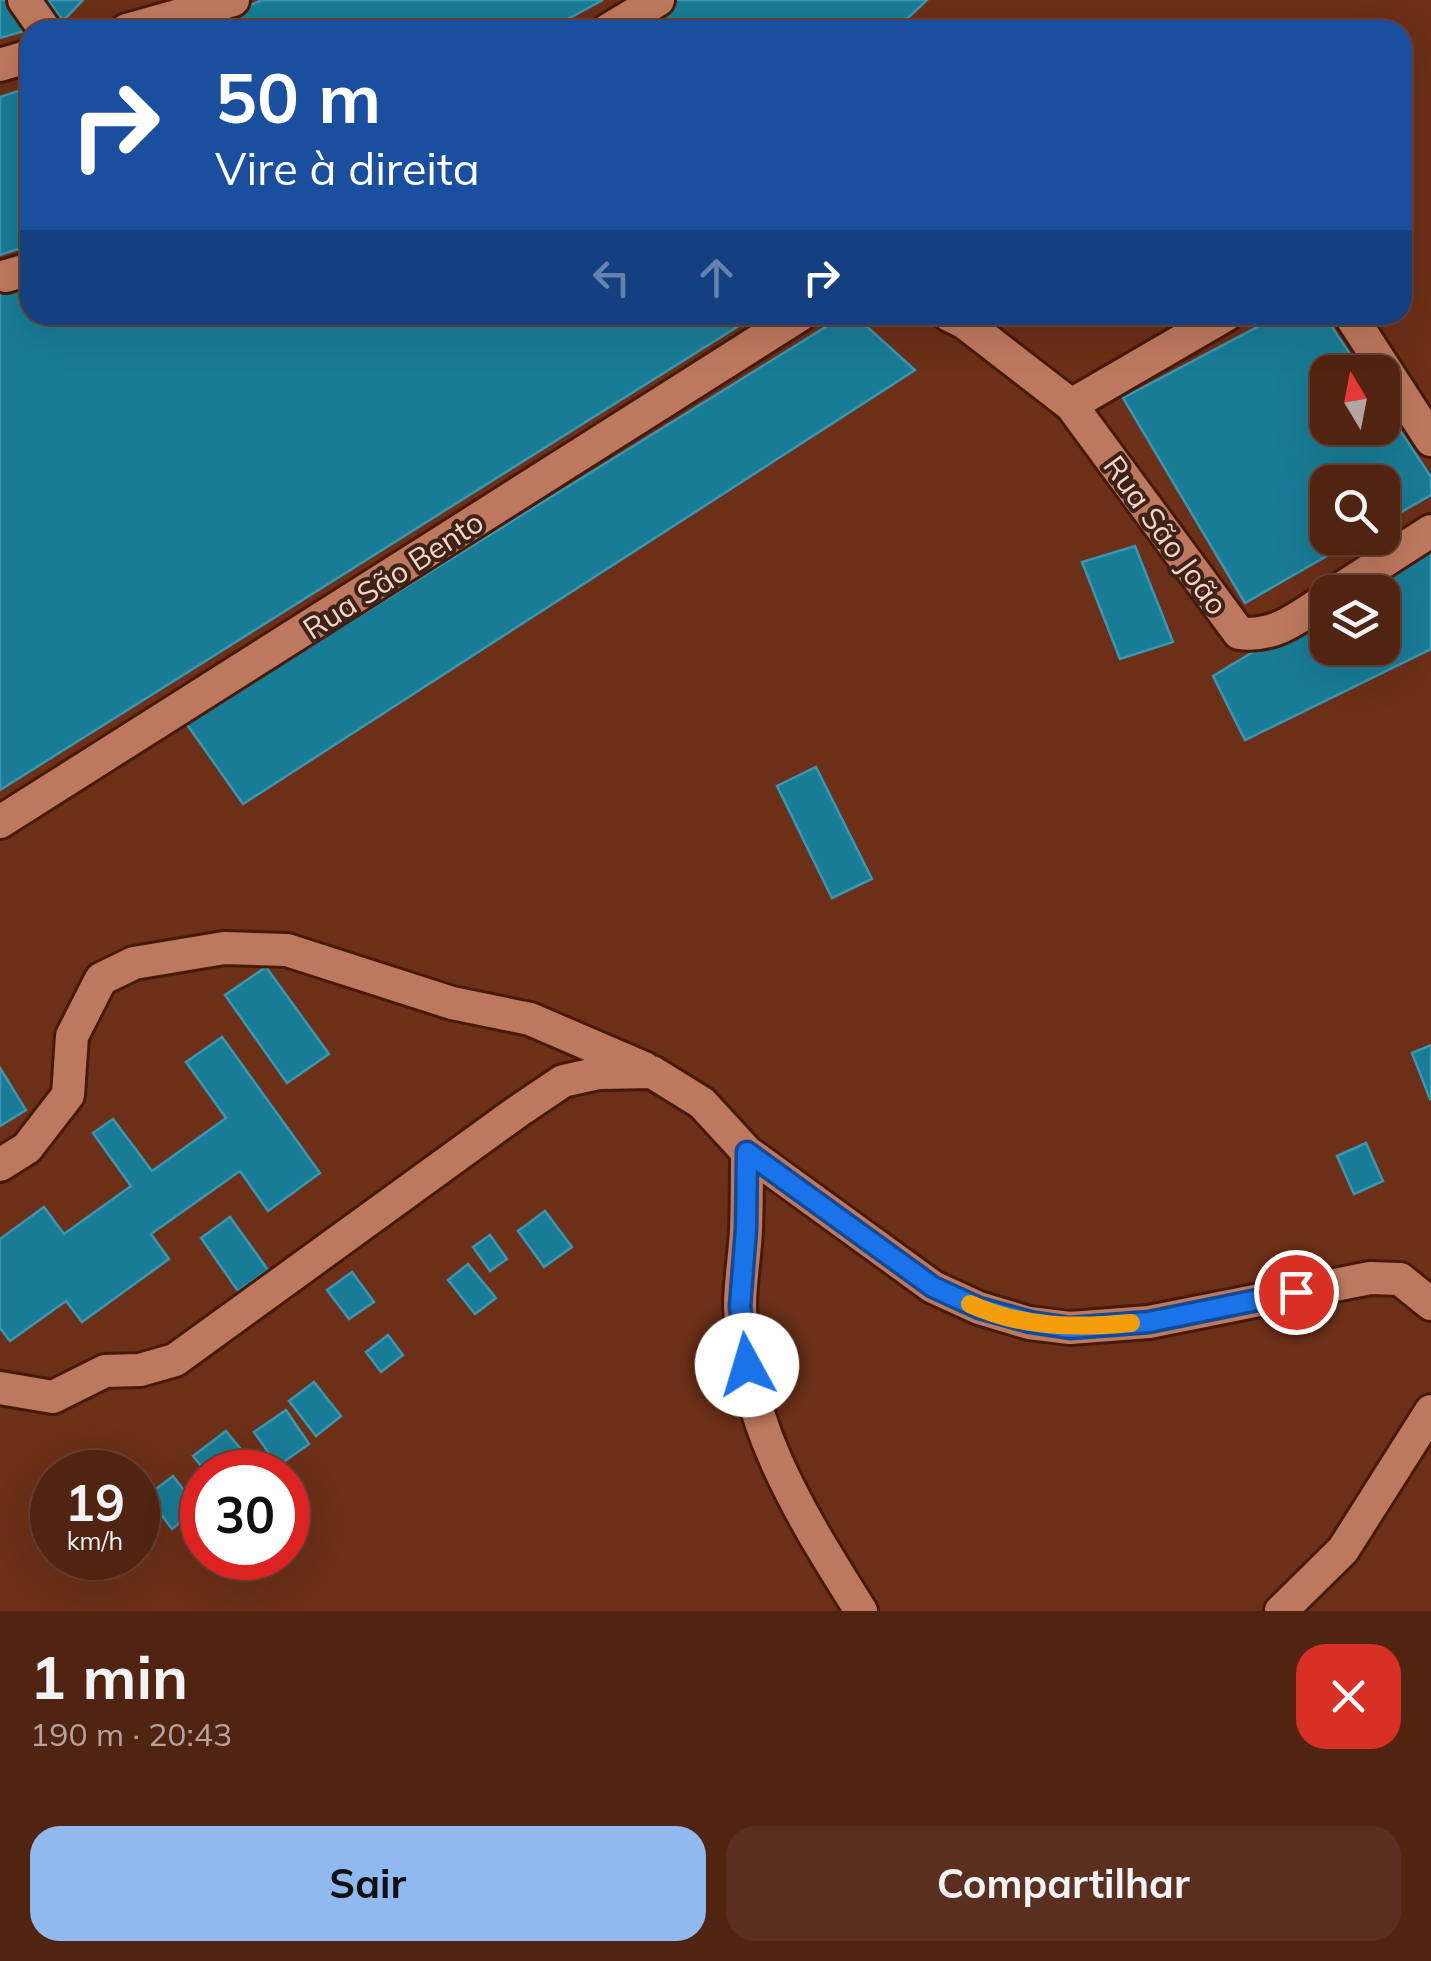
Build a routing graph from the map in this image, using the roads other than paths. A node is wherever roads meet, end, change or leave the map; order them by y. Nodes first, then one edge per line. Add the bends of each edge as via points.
1 (233, 0) edge
2 (658, 0) edge
3 (172, 20) edge
4 (625, 20) edge
5 (783, 325) edge
6 (968, 325) edge
7 (1209, 325) edge
8 (1356, 325) edge
9 (1071, 405) junction
10 (1431, 440) edge
11 (1431, 531) edge
12 (1362, 575) edge
13 (1310, 610) edge
14 (0, 822) edge
15 (652, 1072) junction
16 (747, 1152) junction
17 (0, 1165) edge
18 (1431, 1304) edge
19 (0, 1388) edge
20 (1431, 1411) edge
21 (861, 1611) edge
22 (1280, 1611) edge

1 - 3 street
2 - 4 street
5 - 14 street, Rua São Bento
6 - 9 street, Rua São João
7 - 9 street
8 - 10 street
9 - 13 street, Rua São João via 1239,633 1278,630
11 - 12 street
15 - 16 street via 702,1103
15 - 17 street via 530,1019 287,950 224,948 134,963 101,978 72,1036 68,1095 27,1148
15 - 19 street via 599,1072 563,1081 175,1360 105,1371 53,1397
16 - 18 street via 933,1287 1030,1322 1070,1328 1149,1322 1370,1278 1400,1279
16 - 21 street via 740,1306 758,1418 800,1511
20 - 22 street via 1343,1550

